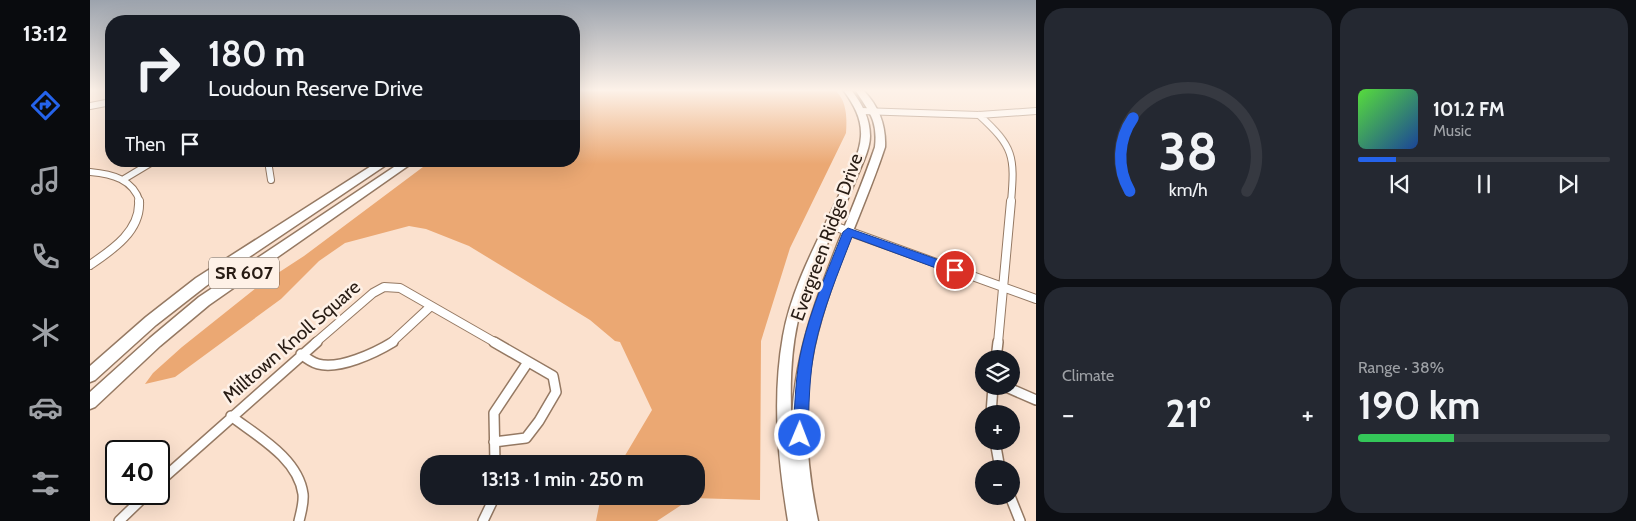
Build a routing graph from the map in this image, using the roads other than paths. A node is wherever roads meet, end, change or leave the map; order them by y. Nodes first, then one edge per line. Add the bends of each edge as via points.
1 (862, 115) edge
2 (877, 115) edge
3 (979, 115) edge
4 (144, 167) edge
5 (269, 167) edge
6 (378, 167) edge
7 (401, 167) edge
8 (90, 172) edge
9 (124, 179) junction
10 (271, 180) dead end
11 (831, 225) junction
12 (848, 232) junction
13 (90, 265) edge
14 (1003, 288) junction
15 (1036, 299) edge
16 (431, 306) junction
17 (997, 350) edge
18 (301, 354) junction
19 (528, 362) junction
20 (90, 375) edge
21 (1020, 393) edge
22 (1036, 400) edge
23 (90, 402) edge
24 (231, 416) junction
25 (494, 442) junction
26 (495, 455) edge
27 (170, 472) edge
28 (135, 505) edge
29 (491, 505) edge
30 (1014, 505) edge
31 (119, 521) edge
32 (299, 521) edge
33 (483, 521) edge
34 (796, 521) edge
35 (810, 521) edge
36 (1020, 521) edge

1 - 11 street, Evergreen Ridge Drive via 865,142
2 - 12 street, Evergreen Ridge Drive via 881,128 880,147
3 - 14 street via 1006,142 1013,161
4 - 9 street
5 - 10 street
6 - 20 main road, SR 607 via 201,282
7 - 23 main road, SR 607 via 204,301
8 - 9 street
9 - 13 street via 134,186 140,197 140,210 133,226
11 - 12 street
11 - 34 street, Evergreen Ridge Drive via 790,327 785,384 786,425
12 - 14 street
12 - 35 street, Evergreen Ridge Drive via 818,312 804,372 801,449
14 - 15 street
14 - 17 street
16 - 18 street via 383,350 367,357 324,366 313,364
16 - 18 street, Milltown Knoll Square via 400,288 384,287
16 - 19 street, Milltown Knoll Square
18 - 24 street, Milltown Knoll Square
19 - 25 street via 494,413
19 - 25 street, Milltown Knoll Square via 553,376 556,392 526,438
21 - 22 street
24 - 27 street, Milltown Knoll Square
24 - 32 street via 290,464 300,479 303,495
25 - 26 street
28 - 31 street
29 - 33 street
30 - 36 street

